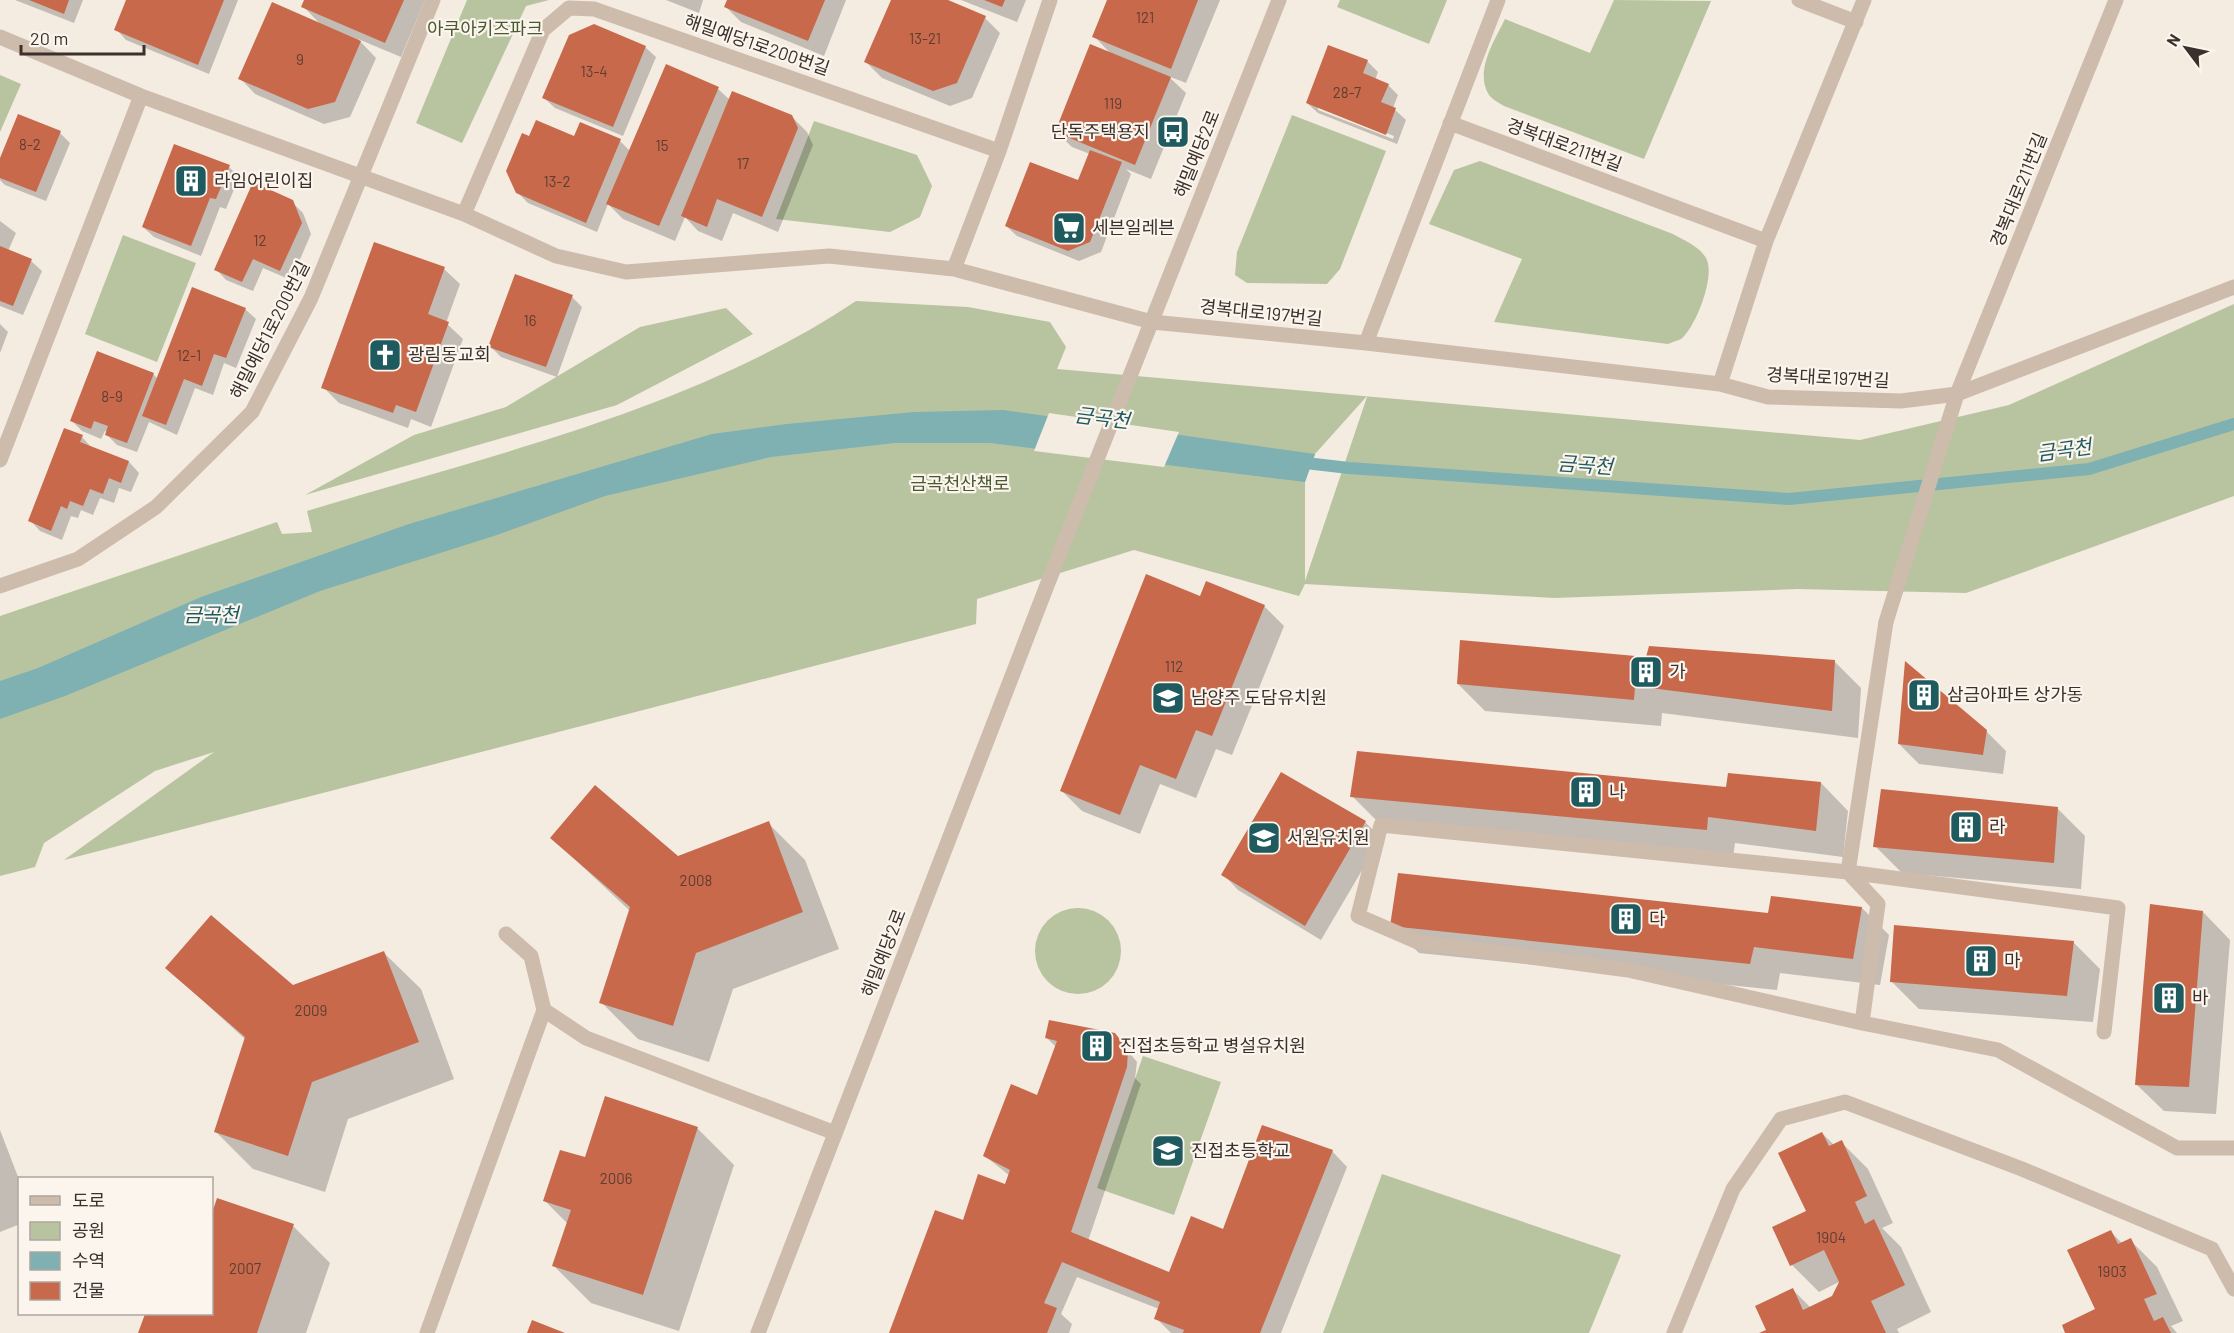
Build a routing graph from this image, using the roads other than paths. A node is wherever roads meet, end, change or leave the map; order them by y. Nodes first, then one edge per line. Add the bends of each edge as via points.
1 (434, 0) edge
2 (1050, 0) edge
3 (1279, 0) edge
4 (1498, 0) edge
5 (1799, 0) edge
6 (1864, 0) edge
7 (2116, 0) edge
8 (1856, 22) junction
9 (0, 37) edge
10 (141, 96) junction
11 (1450, 123) junction
12 (999, 151) junction
13 (362, 178) junction
14 (464, 214) junction
15 (1766, 241) junction
16 (954, 269) junction
17 (2234, 287) edge
18 (1152, 321) junction
19 (1366, 343) junction
20 (1720, 384) junction
21 (1957, 394) junction
22 (0, 460) edge
23 (0, 586) edge
24 (1848, 872) junction
25 (506, 934) dead end
26 (544, 1010) junction
27 (1862, 1023) junction
28 (2104, 1032) dead end
29 (835, 1133) junction
30 (2234, 1148) edge
31 (2234, 1289) edge
32 (427, 1333) edge
33 (758, 1333) edge
34 (1674, 1333) edge

1 - 13 street, 해밀예당1로200번길
2 - 12 street
3 - 18 street, 해밀예당2로
4 - 11 street
5 - 8 street
6 - 8 street
7 - 21 street, 경복대로211번길
8 - 15 street
9 - 10 street
10 - 13 street
10 - 22 street
11 - 15 street, 경복대로211번길
11 - 19 street
12 - 14 street, 해밀예당1로200번길 via 594,9 569,8 543,30
12 - 16 street
13 - 14 street
13 - 23 street, 해밀예당1로200번길 via 311,298 252,412 156,507 78,559
14 - 16 street via 556,256 626,272 829,256
15 - 20 street
16 - 18 street
17 - 21 street, 경복대로197번길
18 - 19 street, 경복대로197번길
18 - 29 street, 해밀예당2로
19 - 20 street, 경복대로197번길
20 - 21 street, 경복대로197번길 via 1768,398 1901,401
21 - 24 street, 경복대로211번길 via 1886,622
24 - 27 street via 1878,904
24 - 27 street via 1381,825 1358,916 1418,942 1628,970
24 - 28 street via 2118,908
25 - 26 street via 531,956
26 - 29 street via 586,1038
26 - 32 street
27 - 30 street via 1998,1050 2177,1148
29 - 33 street, 해밀예당2로
31 - 34 street via 2212,1250 2022,1169 1845,1102 1781,1119 1733,1190

